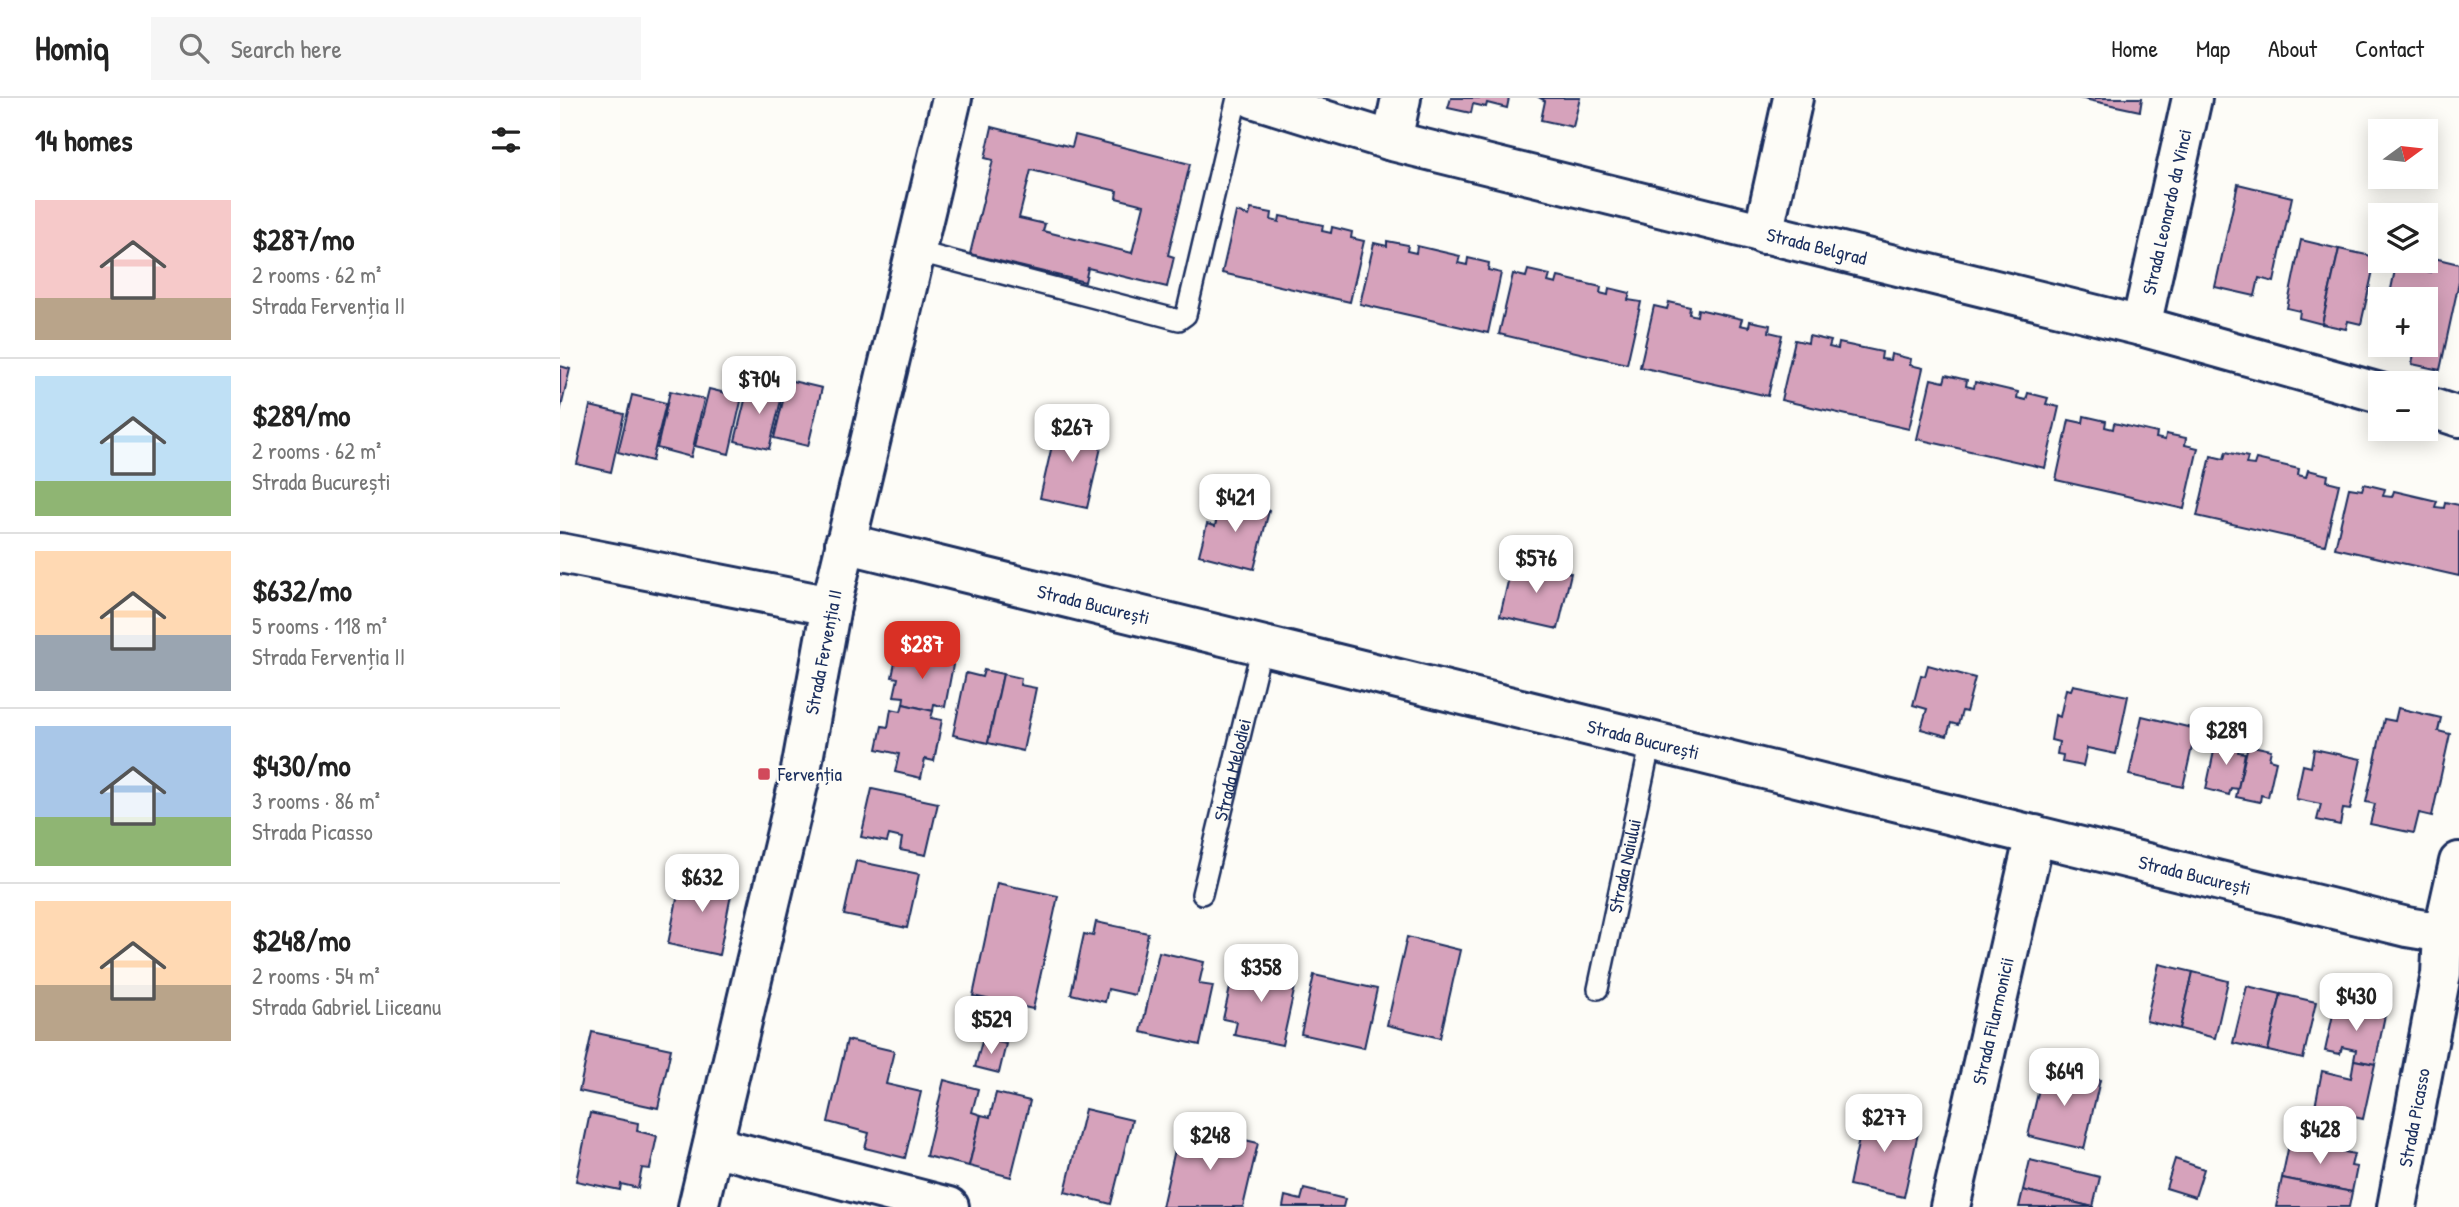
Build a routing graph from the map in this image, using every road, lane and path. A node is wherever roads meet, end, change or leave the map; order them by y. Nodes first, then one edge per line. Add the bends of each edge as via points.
1 (952, 98) edge
2 (1237, 98) edge
3 (1253, 98) edge
4 (1401, 98) edge
5 (1793, 98) edge
6 (2192, 98) edge
7 (1392, 141) junction
8 (1763, 234) junction
9 (915, 251) junction
10 (2141, 326) junction
11 (2368, 390) edge
12 (2438, 410) edge
13 (2459, 417) edge
14 (845, 543) junction
15 (560, 553) edge
16 (831, 606) junction
17 (1262, 646) junction
18 (1651, 741) junction
19 (2035, 835) junction
20 (2459, 862) edge
21 (1202, 894) dead end
22 (2443, 933) junction
23 (2450, 976) edge
24 (1598, 989) dead end
25 (713, 1146) junction
26 (698, 1207) edge
27 (949, 1207) edge
28 (1950, 1207) edge
29 (2398, 1207) edge

1 - 9 street, Strada Fervenția II
2 - 9 lane via 1183,319
3 - 7 street, Strada Belgrad
4 - 7 street
5 - 8 street
6 - 10 street, Strada Leonardo da Vinci
7 - 8 street, Strada Belgrad
8 - 10 street, Strada Belgrad
9 - 14 street, Strada Fervenția II
10 - 11 street, Strada Belgrad
12 - 13 street
14 - 16 street, Strada Fervenția II
14 - 17 street, Strada București
15 - 16 street
16 - 25 street, Strada Fervenția II via 799,781
17 - 18 street, Strada București
17 - 21 lane, Strada Melodiei
18 - 19 street, Strada București
18 - 24 lane, Strada Naiului
19 - 22 street, Strada București
19 - 28 street, Strada Filarmonicii
20 - 22 street, Strada Picasso
22 - 23 street, Strada Picasso
23 - 29 street, Strada Picasso
25 - 26 street, Strada Fervenția II
25 - 27 street

